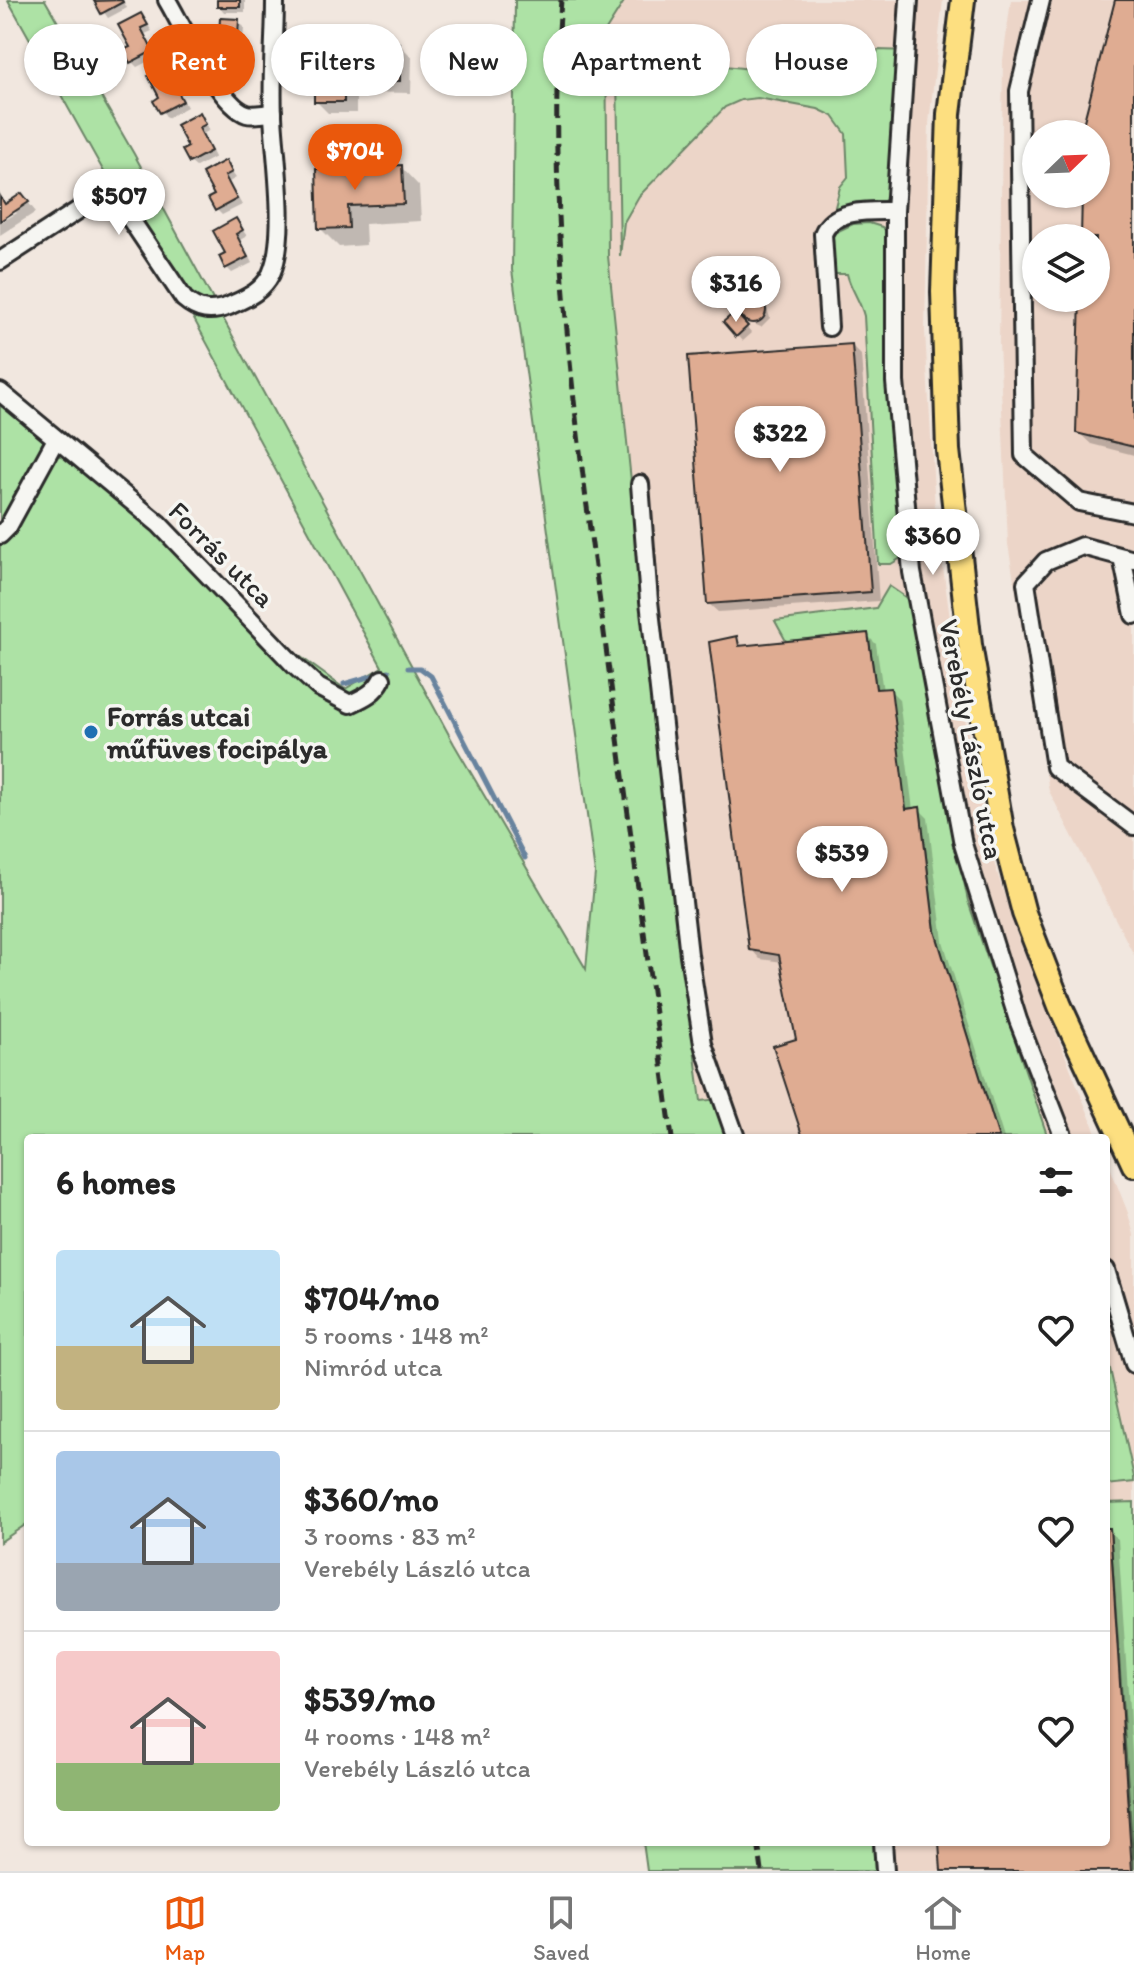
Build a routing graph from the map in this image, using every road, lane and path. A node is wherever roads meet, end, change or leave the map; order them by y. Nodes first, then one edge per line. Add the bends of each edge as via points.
1 (167, 0) edge
2 (275, 0) edge
3 (909, 0) edge
4 (963, 0) edge
5 (1041, 0) edge
6 (273, 113) junction
7 (895, 211) junction
8 (0, 261) edge
9 (829, 327) dead end
10 (0, 392) edge
11 (56, 439) junction
12 (640, 484) dead end
13 (1134, 513) edge
14 (0, 535) edge
15 (1128, 559) edge
16 (1134, 615) edge
17 (382, 679) dead end
18 (1134, 826) edge
19 (735, 1134) edge
20 (1062, 1134) edge
21 (1134, 1165) edge
22 (1110, 1283) edge
23 (1134, 1364) edge
24 (883, 1846) edge
25 (885, 1871) edge

1 - 6 street via 233,105 248,114
2 - 6 street
3 - 7 street, Verebély László utca
4 - 21 main road via 949,114 943,292 948,450 970,645 1002,829 1024,913 1060,1006
5 - 13 street via 1019,91 1024,455 1079,502
6 - 8 street via 277,258 259,292 209,310 195,309 125,211 113,200 97,198
7 - 9 street via 858,212 825,227
7 - 20 street, Verebély László utca via 895,382 912,572 963,844 1018,1020
10 - 11 street, Forrás utca
11 - 14 street
11 - 17 street, Forrás utca via 159,524 318,687 350,704 366,697
12 - 19 street via 689,955 703,1044
15 - 16 street
15 - 18 street via 1082,546 1046,561 1026,583 1055,767
22 - 23 street
24 - 25 street

